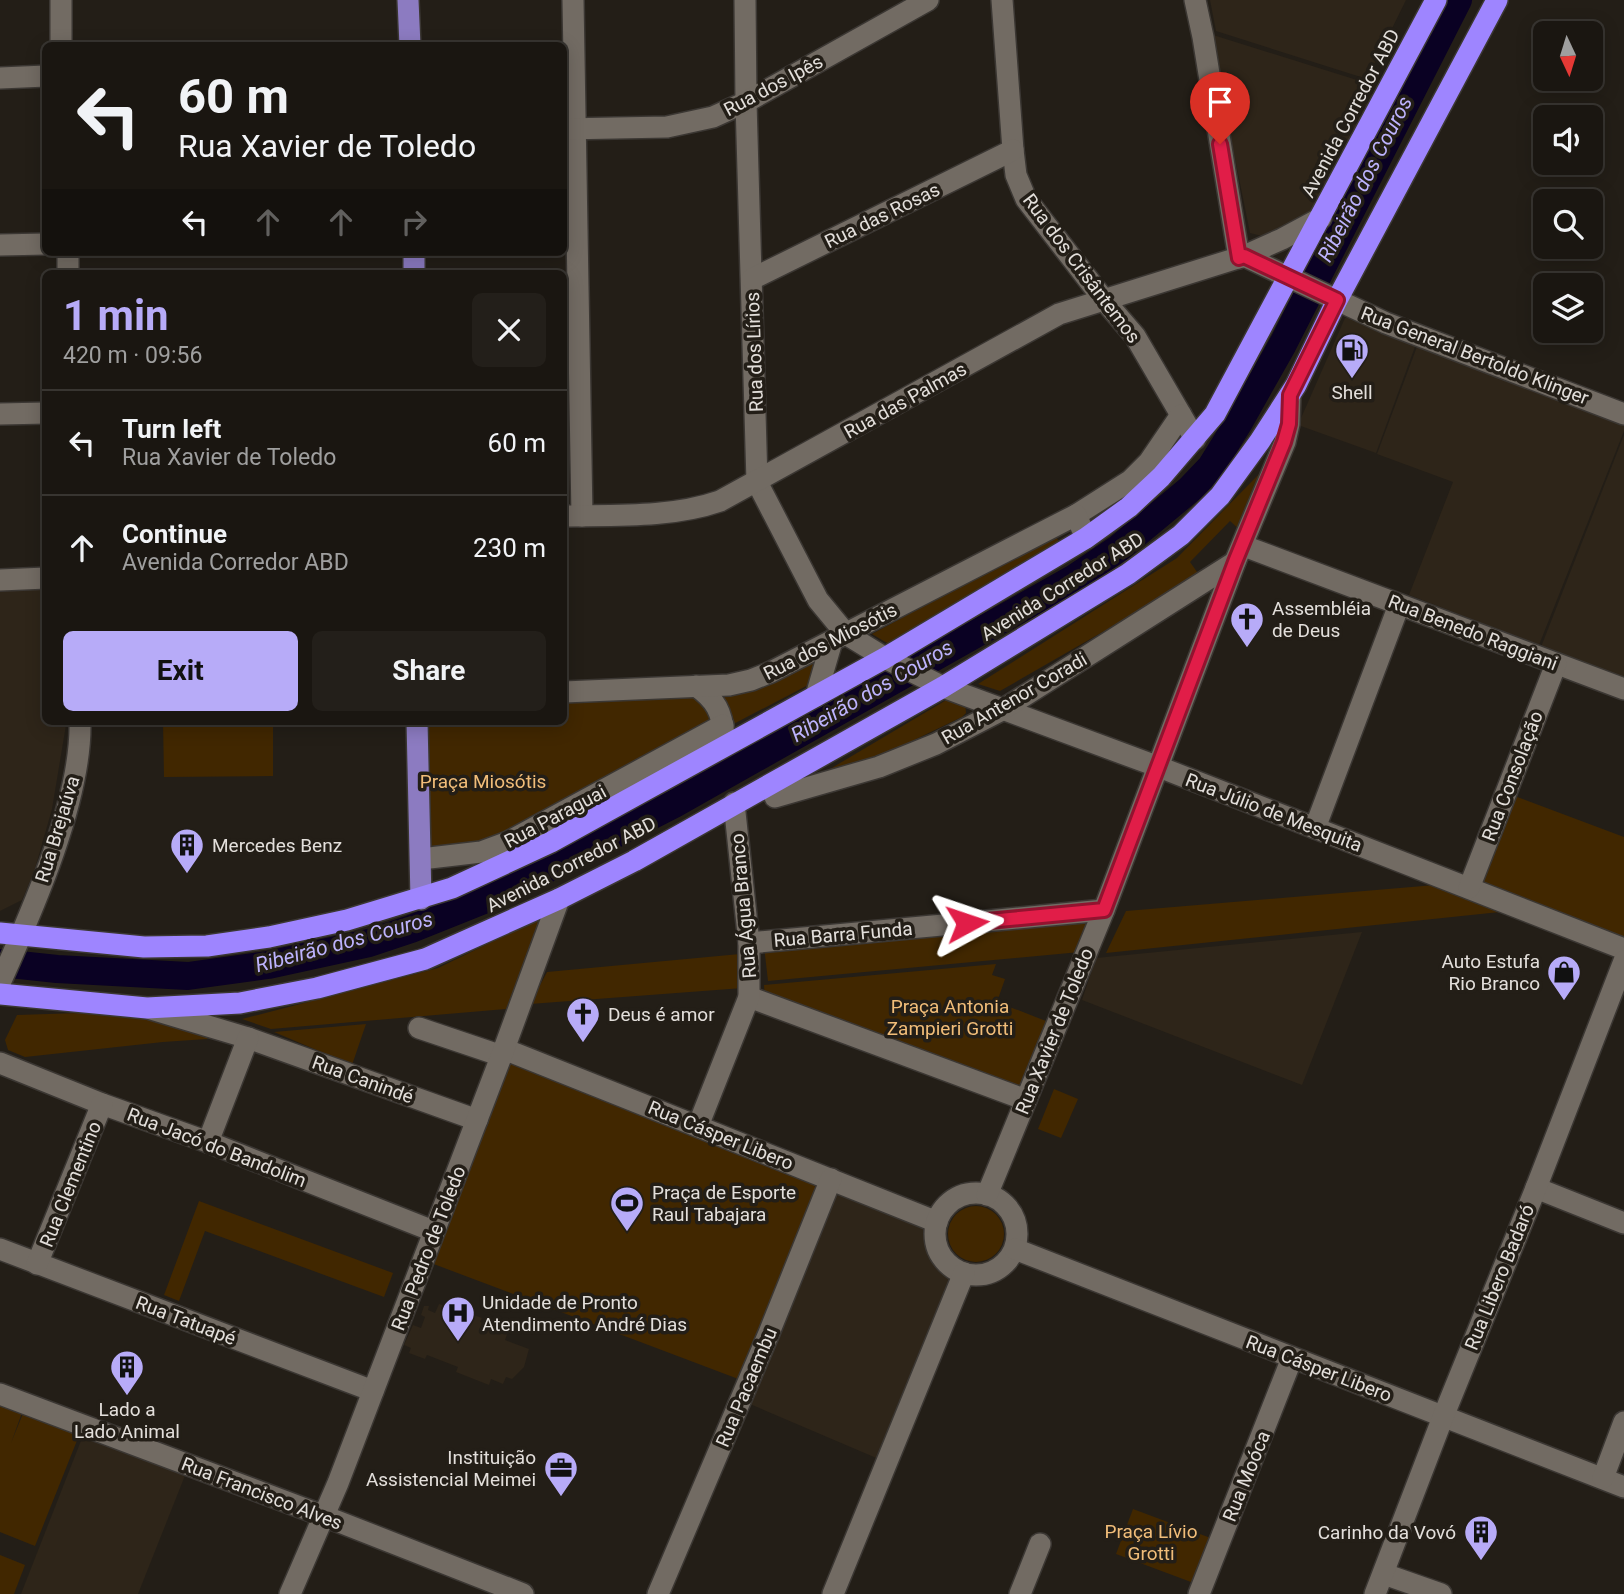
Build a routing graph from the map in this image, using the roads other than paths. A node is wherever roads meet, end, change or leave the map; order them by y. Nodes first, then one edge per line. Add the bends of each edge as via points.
1 (61, 0) edge
2 (408, 0) edge
3 (573, 0) edge
4 (745, 0) edge
5 (928, 0) edge
6 (1002, 0) edge
7 (1195, 0) edge
8 (1436, 0) edge
9 (1497, 0) edge
10 (61, 42) edge
11 (410, 42) edge
12 (42, 76) edge
13 (0, 78) edge
14 (746, 102) junction
15 (570, 129) edge
16 (1013, 150) junction
17 (1321, 218) junction
18 (42, 244) edge
19 (0, 245) edge
20 (1241, 257) junction
21 (752, 279) junction
22 (1294, 280) junction
23 (1333, 298) junction
24 (1104, 300) junction
25 (1290, 395) junction
26 (0, 414) edge
27 (42, 414) edge
28 (1624, 414) edge
29 (1181, 415) junction
30 (1195, 439) junction
31 (757, 482) junction
32 (1076, 515) junction
33 (573, 516) edge
34 (1086, 538) junction
35 (1240, 554) junction
36 (42, 578) edge
37 (0, 579) edge
38 (1399, 605) junction
39 (839, 638) junction
40 (892, 662) junction
41 (1556, 664) junction
42 (937, 684) junction
43 (696, 686) junction
44 (1624, 689) edge
45 (567, 692) edge
46 (817, 696) junction
47 (1002, 710) junction
48 (80, 725) edge
49 (417, 725) edge
50 (723, 739) junction
51 (1159, 767) junction
52 (775, 797) dead end
53 (733, 803) junction
54 (1315, 828) junction
55 (421, 859) junction
56 (1469, 888) junction
57 (421, 899) junction
58 (559, 899) junction
59 (1104, 910) junction
60 (13, 938) edge
61 (749, 943) junction
62 (1624, 948) edge
63 (1624, 961) edge
64 (0, 986) edge
65 (750, 997) junction
66 (147, 1008) junction
67 (419, 1028) dead end
68 (248, 1038) junction
69 (503, 1053) junction
70 (0, 1063) edge
71 (1026, 1100) junction
72 (102, 1104) junction
73 (477, 1120) junction
74 (698, 1126) junction
75 (208, 1142) junction
76 (831, 1179) junction
77 (1536, 1188) junction
78 (987, 1195) junction
79 (937, 1222) junction
80 (1624, 1223) edge
81 (433, 1231) junction
82 (0, 1249) edge
83 (1015, 1249) junction
84 (37, 1264) junction
85 (964, 1273) junction
86 (1292, 1358) junction
87 (373, 1391) junction
88 (0, 1394) edge
89 (1443, 1417) junction
90 (1624, 1422) edge
91 (1603, 1478) junction
92 (1624, 1486) edge
93 (324, 1516) junction
94 (1041, 1544) dead end
95 (1384, 1574) junction
96 (474, 1585) edge
97 (290, 1594) edge
98 (523, 1594) edge
99 (658, 1594) edge
100 (833, 1594) edge
101 (1020, 1594) edge
102 (1199, 1594) edge
103 (1375, 1594) edge
104 (1441, 1594) edge

1 - 10 street
2 - 11 main road
3 - 15 street
4 - 14 street, Rua dos Lírios
5 - 14 street, Rua dos Ipês
6 - 16 street, Rua dos Crisântemos
7 - 20 street
8 - 17 highway, Avenida Corredor ABD
9 - 23 highway, Avenida Corredor ABD
12 - 13 street
14 - 15 street, Rua dos Ipês via 713,117 667,127
14 - 21 street, Rua dos Lírios
15 - 33 street
16 - 21 street, Rua das Rosas
16 - 24 street, Rua dos Crisântemos via 1026,200
17 - 20 street, Rua das Palmas
17 - 22 highway, Avenida Corredor ABD
18 - 19 street
20 - 22 street
20 - 24 street, Rua das Palmas
21 - 31 street, Rua dos Lírios
22 - 23 street, Rua General Bertoldo Klinger
22 - 30 highway, Avenida Corredor ABD via 1215,414
23 - 25 highway, Avenida Corredor ABD
23 - 28 street, Rua General Bertoldo Klinger via 1386,323
24 - 29 street, Rua dos Crisântemos via 1135,336
24 - 31 street, Rua das Palmas via 1059,314
25 - 35 street, Rua Xavier de Toledo via 1284,442
25 - 42 highway, Avenida Corredor ABD via 1220,496 1181,535 1128,574
26 - 27 street
29 - 30 street, Rua dos Crisântemos
29 - 32 street, Rua dos Miosótis via 1164,443 1131,480
30 - 34 highway, Avenida Corredor ABD via 1129,507
31 - 33 street, Rua das Palmas via 696,509
31 - 39 street, Rua dos Lírios
32 - 34 street
32 - 39 street, Rua dos Miosótis
34 - 40 highway, Avenida Corredor ABD
35 - 38 street, Rua Benedo Raggiani
35 - 47 street, Rua Antenor Coradi
35 - 51 street, Rua Xavier de Toledo
36 - 37 street
38 - 41 street, Rua Benedo Raggiani
38 - 54 street
39 - 40 street, Rua dos Lírios
39 - 43 street, Rua dos Miosótis via 751,680
39 - 46 street
40 - 42 street, Rua Júlio de Mesquita
40 - 46 highway, Avenida Corredor ABD
41 - 44 street, Rua Benedo Raggiani
41 - 56 street, Rua Consolação
42 - 47 street, Rua Júlio de Mesquita
42 - 53 highway, Avenida Corredor ABD
43 - 45 street, Rua dos Miosótis
43 - 50 street via 711,696 720,712
46 - 50 highway, Avenida Corredor ABD
47 - 51 street, Rua Júlio de Mesquita
47 - 52 street, Rua Antenor Coradi via 878,767
48 - 60 street, Rua Brejaúva via 81,740 62,823
49 - 55 main road
50 - 55 street, Rua Paraguai via 680,749 508,842 481,852
50 - 57 highway, Avenida Corredor ABD via 551,842
51 - 54 street, Rua Júlio de Mesquita
51 - 59 street, Rua Xavier de Toledo
53 - 58 highway, Avenida Corredor ABD
53 - 61 street, Rua Água Branco
54 - 56 street, Rua Júlio de Mesquita
55 - 57 main road
56 - 62 street, Rua Júlio de Mesquita
57 - 60 highway, Avenida Corredor ABD via 321,926 207,946 144,947
58 - 66 highway, Avenida Corredor ABD via 425,959 317,988 240,1003
58 - 69 street, Rua Pedro de Toledo
59 - 61 street, Rua Barra Funda
59 - 71 street, Rua Xavier de Toledo
60 - 64 street, Rua Brejaúva
61 - 65 street, Rua Água Branco
63 - 77 street, Rua Libero Badaró
64 - 66 highway, Avenida Corredor ABD
65 - 71 street
65 - 74 street, Rua Água Branco
66 - 68 street, Rua Canindé
67 - 69 street, Rua Cásper Libero
68 - 73 street, Rua Canindé
68 - 75 street
69 - 73 street, Rua Pedro de Toledo
69 - 74 street, Rua Cásper Libero
70 - 72 street, Rua Jacó do Bandolim
71 - 78 street, Rua Xavier de Toledo
72 - 75 street, Rua Jacó do Bandolim
72 - 84 street, Rua Clementino
73 - 81 street, Rua Pedro de Toledo
74 - 76 street, Rua Cásper Libero
75 - 81 street, Rua Jacó do Bandolim
76 - 79 street, Rua Cásper Libero
76 - 99 street, Rua Pacaembu
77 - 80 street
77 - 89 street, Rua Libero Badaró
78 - 79 street via 965,1195 948,1204
78 - 83 street via 1003,1203 1013,1216 1018,1234
79 - 85 street via 939,1251 947,1264
81 - 87 street, Rua Pedro de Toledo
82 - 84 street, Rua Tatuapé
83 - 85 street via 992,1272
83 - 86 street, Rua Cásper Libero
84 - 87 street, Rua Tatuapé
85 - 100 street
86 - 89 street, Rua Cásper Libero
86 - 102 street, Rua Moóca
87 - 93 street, Rua Pedro de Toledo
88 - 93 street, Rua Francisco Alves
89 - 91 street, Rua Cásper Libero
89 - 95 street, Rua Libero Badaró
90 - 91 street
91 - 92 street, Rua Cásper Libero
93 - 96 street, Rua Francisco Alves
93 - 97 street, Rua Pedro de Toledo
94 - 101 street
95 - 103 street, Rua Libero Badaró
95 - 104 street
96 - 98 street, Rua Francisco Alves

